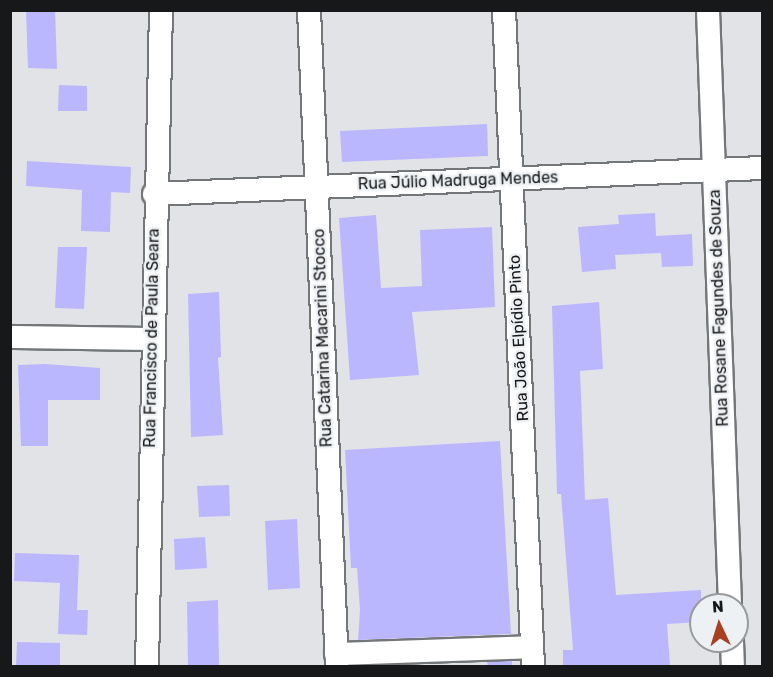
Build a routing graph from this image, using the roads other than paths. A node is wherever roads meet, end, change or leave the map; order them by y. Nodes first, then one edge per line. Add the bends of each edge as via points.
1 (161, 10) edge
2 (309, 10) edge
3 (504, 10) edge
4 (708, 10) edge
5 (762, 168) edge
6 (714, 170) junction
7 (512, 179) junction
8 (316, 187) junction
9 (154, 194) junction
10 (10, 337) edge
11 (153, 339) junction
12 (730, 593) edge
13 (533, 657) edge
14 (337, 660) edge
15 (147, 666) edge

1 - 9 street, Rua Francisco de Paula Seara
2 - 8 street, Rua Catarina Macarini Stocco
3 - 7 street, Rua João Elpídio Pinto
4 - 6 street, Rua Rosane Fagundes de Souza
5 - 6 street, Rua Júlio Madruga Mendes
6 - 7 street, Rua Júlio Madruga Mendes
6 - 12 street, Rua Rosane Fagundes de Souza
7 - 8 street, Rua Júlio Madruga Mendes
7 - 13 street, Rua João Elpídio Pinto
8 - 9 street, Rua Júlio Madruga Mendes
8 - 14 street, Rua Catarina Macarini Stocco
9 - 11 street, Rua Francisco de Paula Seara
10 - 11 street
11 - 15 street, Rua Francisco de Paula Seara
13 - 14 street

